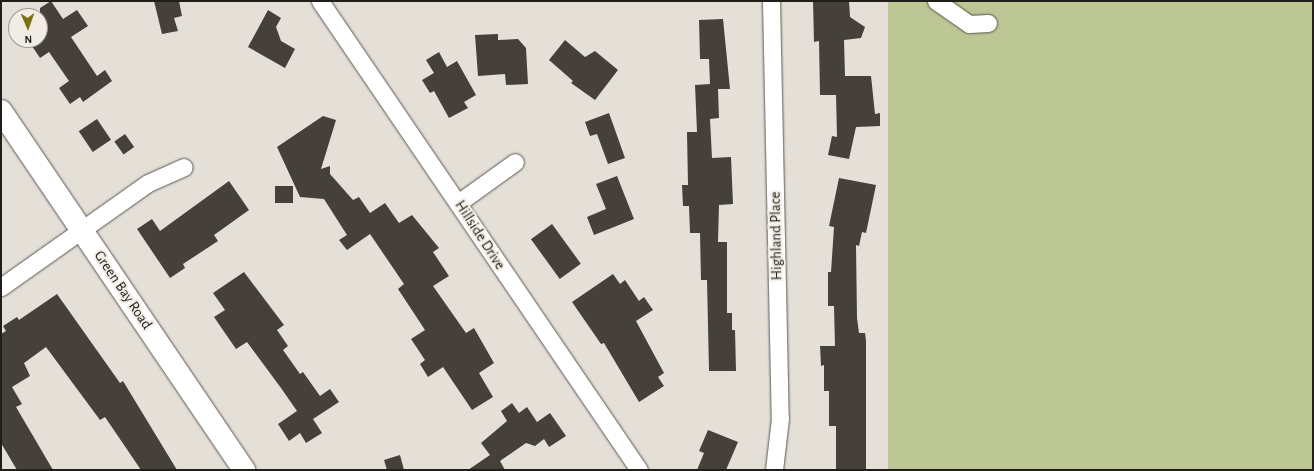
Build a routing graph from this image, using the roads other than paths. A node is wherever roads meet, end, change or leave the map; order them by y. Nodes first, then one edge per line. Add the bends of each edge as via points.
1 (320, 1) edge
2 (771, 1) edge
3 (936, 1) edge
4 (988, 23) dead end
5 (1, 111) edge
6 (515, 162) dead end
7 (184, 167) dead end
8 (458, 203) junction
9 (83, 232) junction
10 (1, 288) edge
11 (244, 470) edge
12 (639, 470) edge
13 (774, 470) edge

1 - 8 street, Hillside Drive
2 - 13 street, Highland Place via 780,418
3 - 4 street via 969,24
5 - 9 main road, Green Bay Road
6 - 8 street
7 - 9 street via 148,183
8 - 12 street, Hillside Drive
9 - 10 street
9 - 11 main road, Green Bay Road

